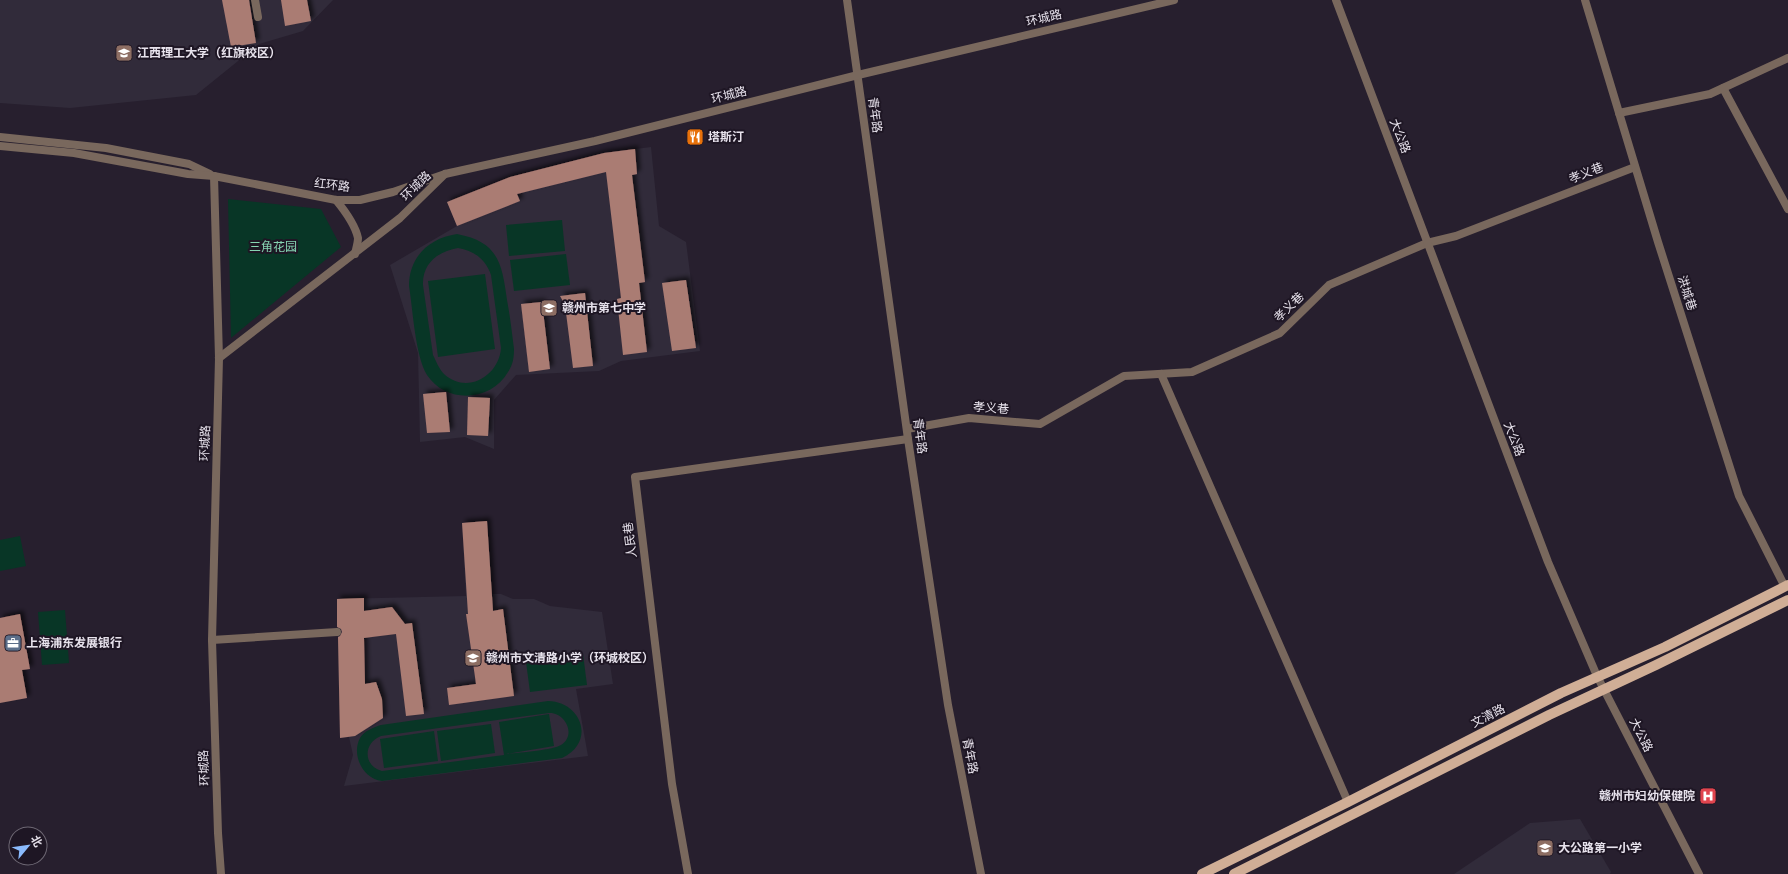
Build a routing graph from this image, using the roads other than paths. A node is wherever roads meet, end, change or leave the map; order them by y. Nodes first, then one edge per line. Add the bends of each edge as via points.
1 (255, 0) edge
2 (847, 0) edge
3 (1174, 0) edge
4 (1336, 0) edge
5 (1585, 0) edge
6 (258, 17) dead end
7 (1788, 58) edge
8 (858, 75) junction
9 (1723, 88) junction
10 (1619, 113) junction
11 (0, 137) edge
12 (0, 146) edge
13 (1635, 167) junction
14 (445, 174) junction
15 (214, 176) junction
16 (336, 200) junction
17 (1788, 209) edge
18 (1427, 243) junction
19 (355, 254) junction
20 (219, 358) junction
21 (1161, 374) junction
22 (906, 429) junction
23 (908, 439) junction
24 (1787, 586) edge
25 (1788, 600) edge
26 (338, 632) dead end
27 (212, 640) junction
28 (1597, 676) junction
29 (1604, 689) junction
30 (1348, 802) junction
31 (221, 874) edge
32 (688, 874) edge
33 (981, 874) edge
34 (1202, 874) edge
35 (1234, 874) edge
36 (1699, 874) edge

1 - 6 street
2 - 8 street, 青年路
3 - 8 street, 环城路
4 - 18 street, 大公路
5 - 10 street, 洪城巷
7 - 9 street
8 - 14 street, 环城路 via 595,141
8 - 22 street, 青年路
9 - 10 street via 1710,94
9 - 17 street
10 - 13 street, 洪城巷
11 - 15 street, 红环路 via 106,148 189,164
12 - 15 street, 红环路 via 74,153 188,174
13 - 18 street, 孝义巷 via 1456,236
13 - 24 street, 洪城巷 via 1739,496
14 - 16 street, 红环路 via 393,192 360,200
14 - 19 street, 环城路 via 400,218
15 - 16 street, 红环路
15 - 20 street
16 - 19 street via 348,214 354,227 358,240
18 - 21 street, 孝义巷 via 1330,285 1280,333 1192,372
18 - 28 street, 大公路 via 1548,562
19 - 20 street, 环城路
20 - 27 street, 环城路
21 - 22 street, 孝义巷 via 1124,376 1040,424 969,418
21 - 30 street
22 - 23 street, 青年路
23 - 32 street, 人民巷 via 635,476 672,784
23 - 33 street, 青年路 via 948,705
24 - 28 main road, 文清路 via 1664,647
25 - 29 main road
26 - 27 street
27 - 31 street, 环城路
28 - 29 street, 大公路
28 - 30 main road, 文清路
29 - 35 main road
29 - 36 street, 大公路
30 - 34 main road, 文清路

